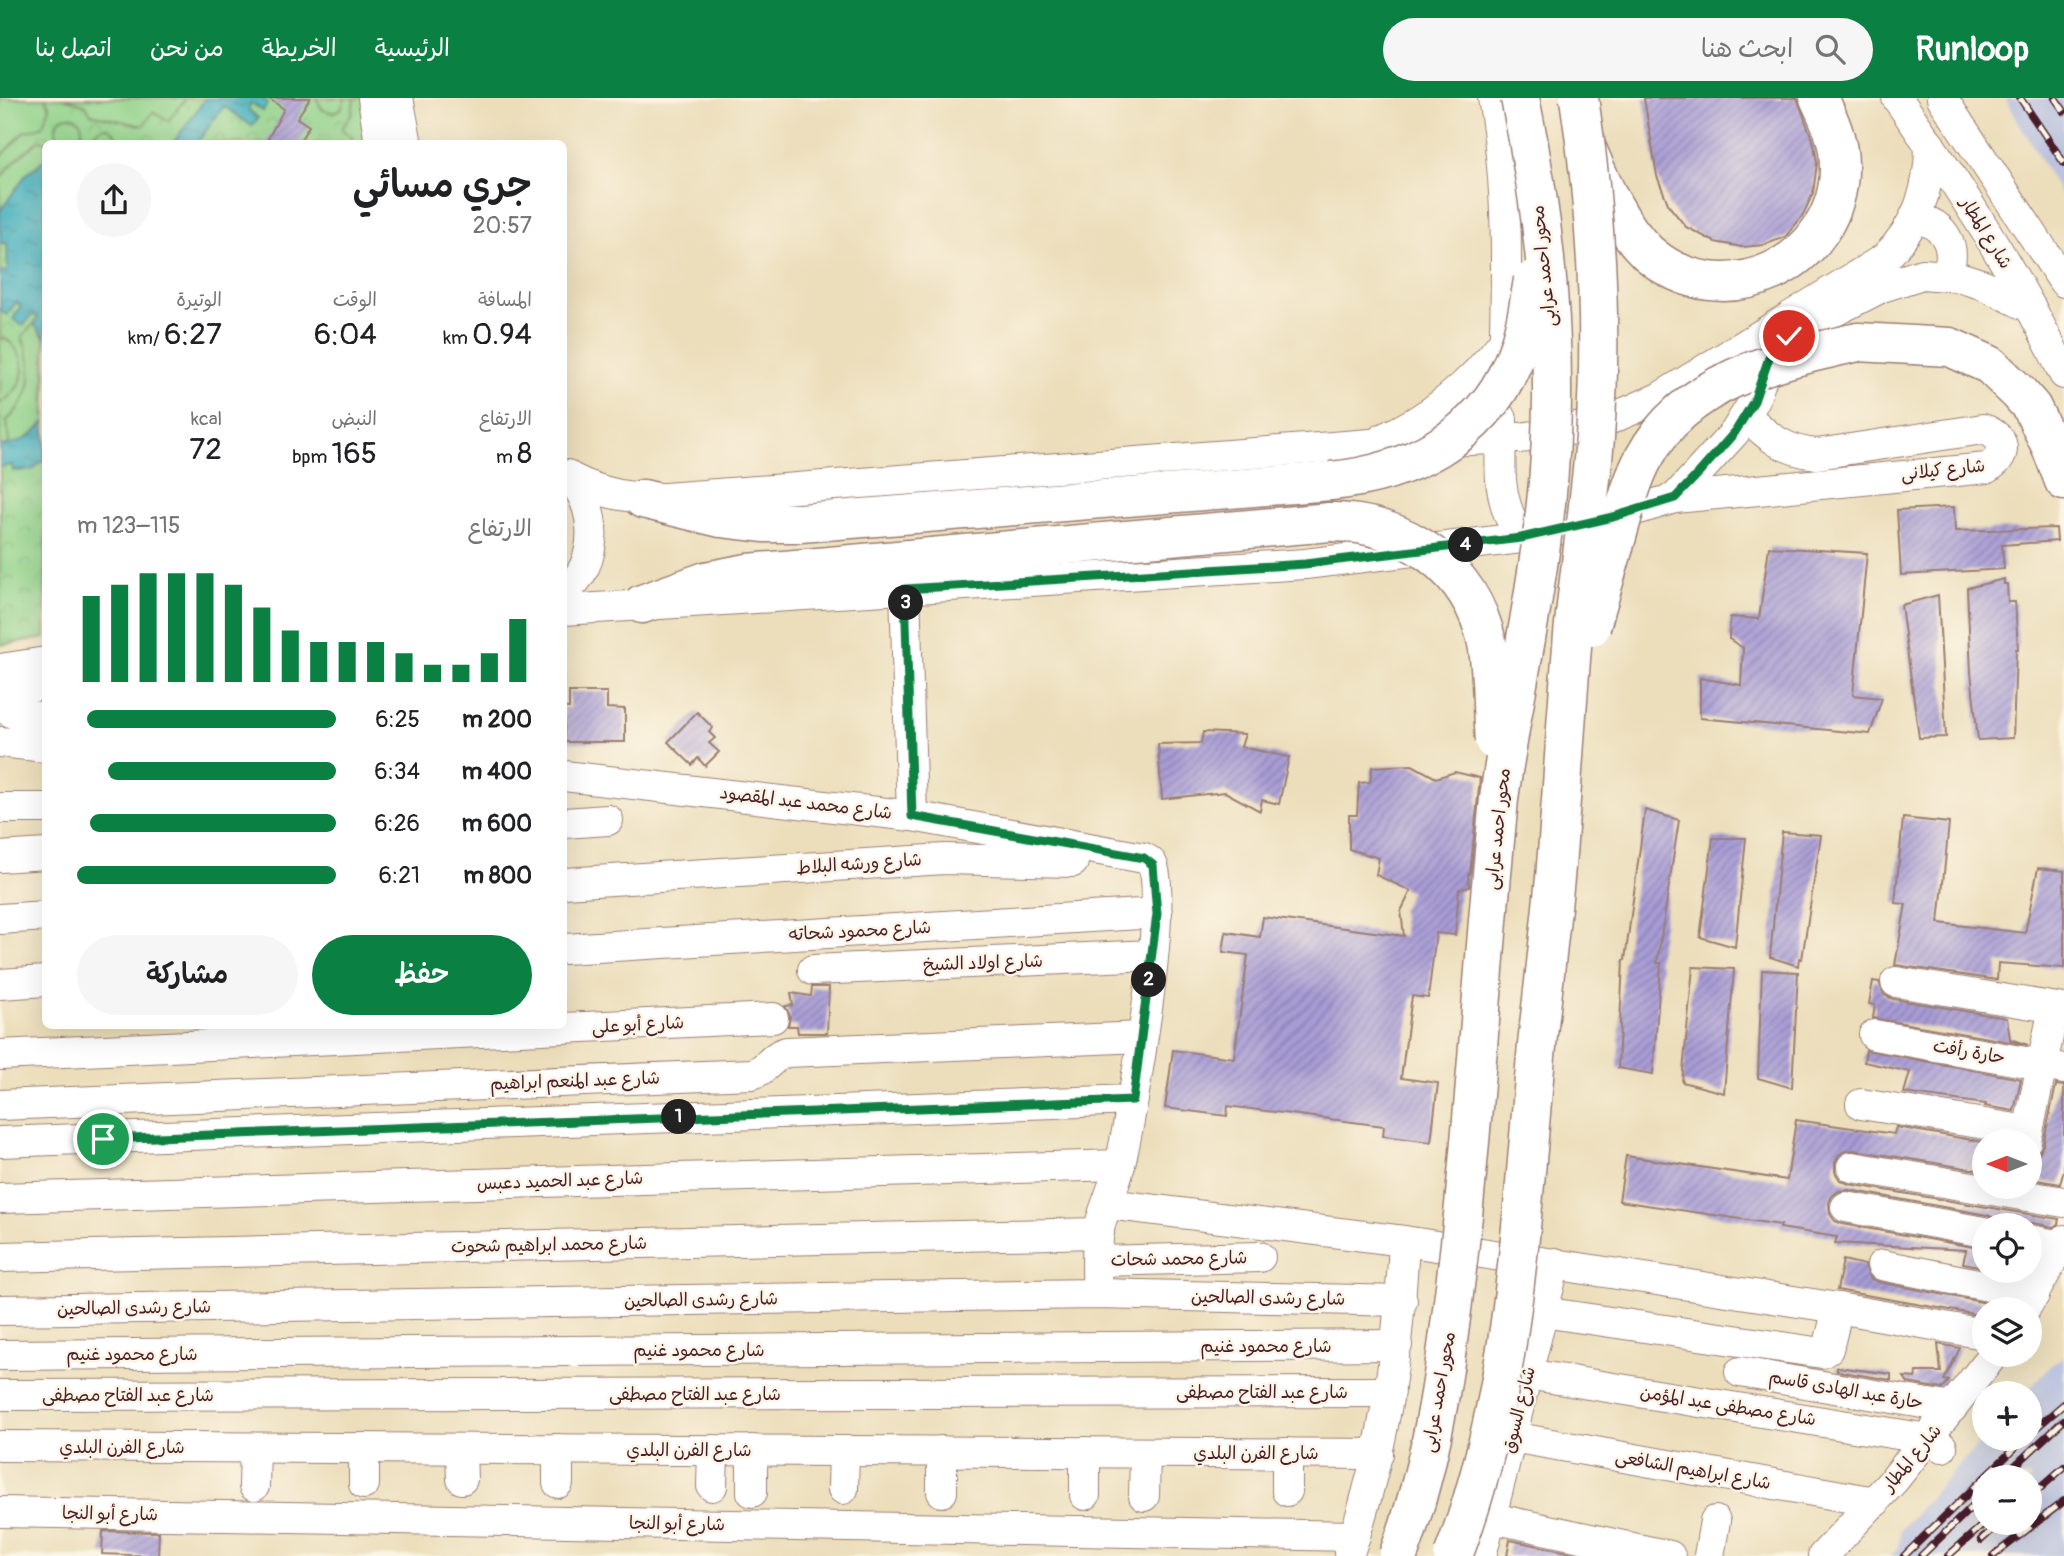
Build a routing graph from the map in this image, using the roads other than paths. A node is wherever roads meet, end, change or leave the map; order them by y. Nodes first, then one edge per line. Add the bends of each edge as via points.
1 (373, 98) edge
2 (398, 98) edge
3 (1493, 98) edge
4 (1520, 98) edge
5 (1579, 98) edge
6 (1819, 98) edge
7 (1897, 98) edge
8 (1942, 98) edge
9 (379, 140) edge
10 (406, 140) edge
11 (1930, 145) junction
12 (1587, 149) junction
13 (1915, 218) junction
14 (1541, 234) junction
15 (1946, 275) junction
16 (2064, 282) edge
17 (2031, 308) junction
18 (1505, 340) junction
19 (2064, 374) edge
20 (1745, 415) junction
21 (1501, 438) junction
22 (1371, 444) junction
23 (2057, 464) edge
24 (567, 475) edge
25 (1675, 498) junction
26 (643, 499) junction
27 (1521, 538) junction
28 (567, 588) edge
29 (905, 589) junction
30 (642, 604) junction
31 (567, 610) edge
32 (42, 663) edge
33 (0, 669) edge
34 (42, 686) edge
35 (0, 691) edge
36 (0, 706) edge
37 (1566, 713) junction
38 (42, 717) edge
39 (0, 742) edge
40 (42, 747) edge
41 (567, 775) edge
42 (1498, 806) junction
43 (0, 808) edge
44 (42, 808) edge
45 (912, 816) junction
46 (608, 820) dead end
47 (567, 822) edge
48 (42, 854) edge
49 (0, 856) edge
50 (1153, 869) junction
51 (567, 883) edge
52 (1157, 914) junction
53 (42, 916) edge
54 (0, 919) edge
55 (567, 950) edge
56 (1153, 956) junction
57 (813, 970) dead end
58 (42, 981) edge
59 (1896, 982) dead end
60 (0, 984) edge
61 (2059, 1008) edge
62 (773, 1018) dead end
63 (567, 1028) edge
64 (543, 1029) edge
65 (1874, 1035) dead end
66 (1142, 1037) junction
67 (0, 1055) edge
68 (2053, 1067) edge
69 (1133, 1100) junction
70 (1861, 1104) dead end
71 (0, 1105) edge
72 (1991, 1129) edge
73 (2030, 1129) edge
74 (0, 1142) edge
75 (1120, 1165) junction
76 (1852, 1167) dead end
77 (1972, 1184) edge
78 (2042, 1197) edge
79 (0, 1198) edge
80 (2064, 1202) edge
81 (1108, 1204) junction
82 (1846, 1207) dead end
83 (1972, 1230) edge
84 (1405, 1241) junction
85 (2042, 1241) edge
86 (2063, 1243) edge
87 (1098, 1247) junction
88 (0, 1257) edge
89 (1260, 1257) dead end
90 (1555, 1263) junction
91 (1882, 1265) dead end
92 (2064, 1278) edge
93 (1097, 1294) junction
94 (2010, 1297) edge
95 (2033, 1297) edge
96 (1402, 1301) junction
97 (1838, 1308) junction
98 (0, 1310) edge
99 (1542, 1312) junction
100 (2042, 1314) edge
101 (1972, 1332) edge
102 (1397, 1345) junction
103 (0, 1355) edge
104 (1984, 1367) edge
105 (2002, 1367) edge
106 (1740, 1372) dead end
107 (1527, 1374) junction
108 (1390, 1392) junction
109 (0, 1395) edge
110 (1952, 1408) junction
111 (1512, 1437) junction
112 (1935, 1443) junction
113 (0, 1447) edge
114 (255, 1448) junction
115 (364, 1448) junction
116 (461, 1449) junction
117 (558, 1449) junction
118 (713, 1450) junction
119 (752, 1450) junction
120 (844, 1451) junction
121 (942, 1451) junction
122 (1085, 1452) junction
123 (1145, 1452) junction
124 (1287, 1453) junction
125 (1378, 1454) junction
126 (461, 1479) dead end
127 (558, 1483) dead end
128 (363, 1484) dead end
129 (254, 1486) dead end
130 (712, 1486) dead end
131 (843, 1489) dead end
132 (752, 1492) dead end
133 (942, 1492) dead end
134 (1287, 1492) dead end
135 (1085, 1495) dead end
136 (1144, 1496) dead end
137 (1875, 1502) junction
138 (0, 1512) edge
139 (1492, 1518) junction
140 (1714, 1521) dead end
141 (1351, 1546) edge
142 (1398, 1556) edge
143 (1453, 1556) edge
144 (1481, 1556) edge
145 (1670, 1556) edge
146 (1709, 1556) edge
147 (1823, 1556) edge
148 (1847, 1556) edge

1 - 9 street
2 - 10 street
3 - 18 street via 1506,216
4 - 14 highway, محور احمد عرابى, bridge
5 - 12 highway, bridge
6 - 12 highway via 1833,128 1839,164 1829,216 1796,257 1747,280 1694,278 1648,252 1615,206
7 - 11 street, شارع المطار
8 - 16 street
11 - 13 street via 1927,184
11 - 17 street, شارع المطار
12 - 37 highway, bridge via 1597,264 1598,380
13 - 15 street via 1934,224 1947,237 1952,256
13 - 21 street via 1885,258 1659,398 1581,428
14 - 26 highway, bridge via 1519,346 1495,395 1473,421 1438,449 1376,475 800,523 721,518
14 - 42 highway, محور احمد عرابى, bridge via 1551,340 1549,459 1540,552
15 - 17 street via 1972,280
15 - 20 street via 1922,274 1882,288 1789,336 1771,352
17 - 19 street, شارع المطار
18 - 21 street
18 - 22 street via 1455,394 1415,423
20 - 25 street
20 - 25 street, شارع كيلانى via 1776,443 1803,453 1983,429 1994,432 2002,452 1997,463 1987,468
21 - 22 street
21 - 27 street via 1502,498
22 - 26 street
23 - 37 highway, bridge via 2032,408 2020,393 1990,365 1950,348 1858,342 1783,358 1714,388 1667,425 1635,476
24 - 26 street via 603,492
24 - 28 street via 588,505 592,536 585,564
25 - 27 street
27 - 29 street via 1305,564
29 - 30 street
29 - 45 street
30 - 31 street
30 - 42 highway, bridge via 706,581 748,573 1308,524 1369,525 1422,548 1452,574 1474,606 1487,643
32 - 33 street
34 - 35 street
36 - 38 street
37 - 143 highway, bridge via 1555,876 1510,1323 1491,1429
39 - 40 street
41 - 45 street, شارع محمد عبد المقصود
42 - 142 highway, محور احمد عرابى, bridge via 1469,1160 1446,1366 1428,1459
43 - 44 street
45 - 50 street, شارع محمد عبد المقصود via 1144,858
46 - 47 street
48 - 49 street
50 - 51 street, شارع ورشه البلاط via 1049,859 945,859
50 - 52 street
52 - 55 street, شارع محمود شحاته
52 - 56 street
53 - 54 street
56 - 57 street, شارع اولاد الشيخ
56 - 66 street
58 - 60 street
59 - 61 street
61 - 68 street
62 - 63 street, شارع أبو على
64 - 67 street, شارع أبو على
65 - 68 street, حارة رأفت
66 - 69 street
66 - 71 street, شارع عبد المنعم ابراهيم via 787,1052 752,1074
68 - 73 street
69 - 74 street
69 - 75 street
70 - 72 street
75 - 79 street, شارع عبد الحميد دعبس
75 - 81 street
76 - 77 street
78 - 80 street
81 - 84 street
81 - 87 street
82 - 83 street
84 - 90 street
84 - 96 street
85 - 86 street
86 - 95 street
87 - 88 street, شارع محمد ابراهيم شحوت
87 - 89 street, شارع محمد شحات
87 - 93 street
90 - 97 street
90 - 99 street, شارع السوق
91 - 94 street
92 - 100 street
93 - 96 street, شارع رشدى الصالحين
93 - 98 street, شارع رشدى الصالحين
96 - 102 street
97 - 99 street via 1828,1349 1822,1353
97 - 101 street
99 - 107 street, شارع السوق
102 - 103 street, شارع محمود غنيم
102 - 108 street
104 - 110 street, شارع المطار
105 - 112 street, شارع المطار
106 - 110 street, حارة عبد الهادى قاسم
107 - 111 street, شارع السوق
107 - 112 street, شارع مصطفى عبد المؤمن
108 - 109 street, شارع عبد الفتاح مصطفى
108 - 125 street
110 - 112 street, شارع المطار
111 - 137 street, شارع ابراهيم الشافعى
111 - 139 street, شارع السوق
112 - 137 street, شارع المطار
112 - 148 street, شارع المطار via 1888,1512
113 - 114 street, شارع الفرن البلدي
114 - 115 street, شارع الفرن البلدي
114 - 129 street
115 - 116 street, شارع الفرن البلدي
115 - 128 street
116 - 117 street, شارع الفرن البلدي
116 - 126 street
117 - 118 street, شارع الفرن البلدي
117 - 127 street
118 - 119 street, شارع الفرن البلدي
118 - 130 street
119 - 120 street, شارع الفرن البلدي
119 - 132 street
120 - 121 street, شارع الفرن البلدي
120 - 131 street
121 - 122 street, شارع الفرن البلدي
121 - 133 street
122 - 123 street, شارع الفرن البلدي
122 - 135 street
123 - 124 street, شارع الفرن البلدي
123 - 136 street
124 - 125 street, شارع الفرن البلدي
124 - 134 street
125 - 141 street
137 - 147 street, شارع المطار
138 - 141 street, شارع أبو النجا
139 - 144 street, شارع السوق
139 - 145 street
140 - 146 street

